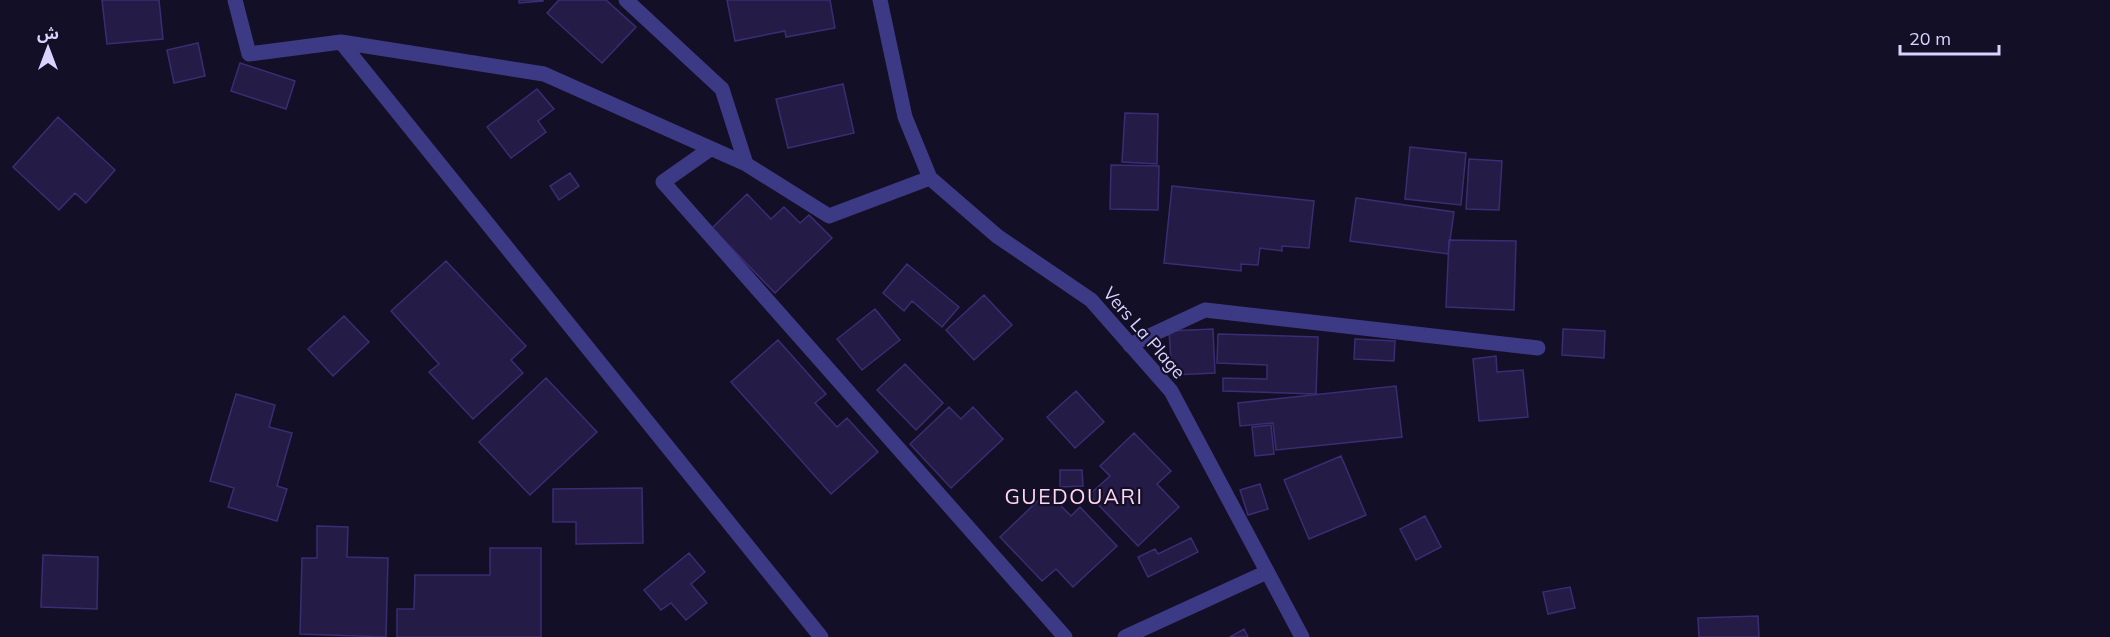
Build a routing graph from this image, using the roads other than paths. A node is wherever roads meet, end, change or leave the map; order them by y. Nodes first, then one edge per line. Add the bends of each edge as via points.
1 (235, 0) edge
2 (626, 0) edge
3 (880, 0) edge
4 (341, 42) junction
5 (711, 148) junction
6 (746, 164) junction
7 (930, 178) junction
8 (1130, 345) junction
9 (1538, 348) dead end
10 (1267, 572) junction
11 (820, 637) edge
12 (1065, 637) edge
13 (1125, 637) edge
14 (1302, 637) edge

1 - 4 street via 249,54
2 - 6 street via 722,88
3 - 7 street, Vers La Plage via 905,117
4 - 5 street via 544,74
4 - 11 street
5 - 6 street
5 - 12 street via 663,182
6 - 7 street via 830,216
7 - 8 street, Vers La Plage via 997,236 1091,300
8 - 9 street via 1204,310
8 - 10 street, Vers La Plage via 1171,392
10 - 13 street
10 - 14 street, Vers La Plage

